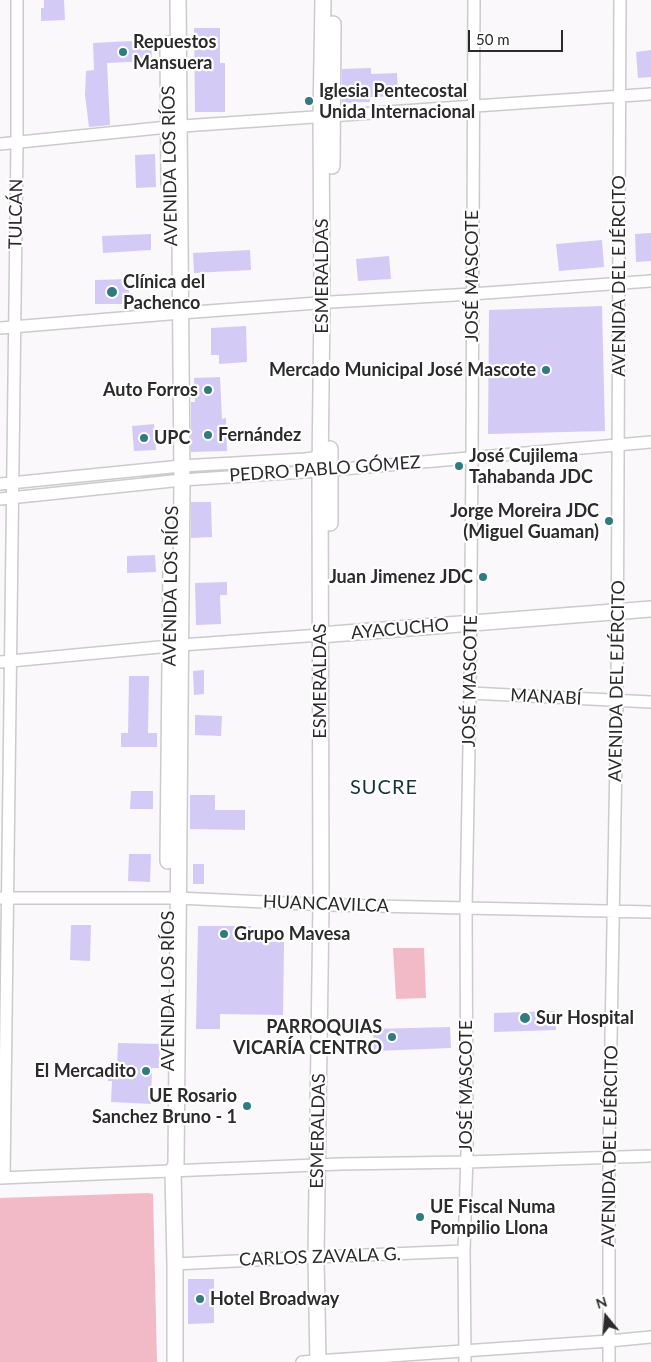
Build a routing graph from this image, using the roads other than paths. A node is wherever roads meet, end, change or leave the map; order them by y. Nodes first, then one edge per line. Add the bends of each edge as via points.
1 (17, 0) edge
2 (168, 0) edge
3 (178, 0) edge
4 (323, 0) edge
5 (333, 0) edge
6 (474, 0) edge
7 (620, 0) edge
8 (651, 94) edge
9 (619, 96) junction
10 (473, 106) junction
11 (327, 116) junction
12 (174, 127) junction
13 (16, 143) junction
14 (0, 144) edge
15 (651, 281) edge
16 (619, 284) junction
17 (472, 294) junction
18 (326, 302) junction
19 (177, 313) junction
20 (14, 326) junction
21 (0, 328) edge
22 (651, 442) edge
23 (619, 444) junction
24 (472, 458) junction
25 (325, 463) junction
26 (177, 474) junction
27 (12, 483) junction
28 (0, 484) edge
29 (12, 498) junction
30 (0, 499) edge
31 (651, 609) edge
32 (617, 611) junction
33 (471, 624) junction
34 (325, 635) junction
35 (176, 646) junction
36 (5, 661) edge
37 (470, 693) junction
38 (617, 701) junction
39 (651, 702) edge
40 (4, 898) edge
41 (173, 898) junction
42 (325, 905) junction
43 (466, 907) junction
44 (614, 912) junction
45 (651, 912) edge
46 (651, 1156) edge
47 (609, 1158) junction
48 (466, 1162) junction
49 (323, 1165) junction
50 (173, 1171) junction
51 (2, 1178) edge
52 (464, 1251) junction
53 (321, 1257) junction
54 (175, 1264) junction
55 (651, 1336) edge
56 (609, 1341) junction
57 (464, 1356) edge
58 (323, 1361) edge
59 (175, 1362) edge
60 (302, 1362) edge
61 (609, 1362) edge

1 - 13 street, TULCÁN
2 - 12 main road, AVENIDA LOS RÍOS
3 - 12 main road, AVENIDA LOS RÍOS
4 - 11 main road, ESMERALDAS
5 - 11 main road, ESMERALDAS
6 - 10 street, JOSÉ MASCOTE
7 - 9 street, AVENIDA DEL EJÉRCITO
8 - 9 street
9 - 10 street
9 - 16 street, AVENIDA DEL EJÉRCITO
10 - 11 street
10 - 17 street, JOSÉ MASCOTE
11 - 12 street
11 - 18 main road, ESMERALDAS
12 - 13 street
12 - 19 main road, AVENIDA LOS RÍOS
13 - 14 street
13 - 20 street, TULCÁN
15 - 16 street
16 - 17 street
16 - 23 street, AVENIDA DEL EJÉRCITO
17 - 18 street
17 - 24 street, JOSÉ MASCOTE
18 - 19 street
18 - 25 main road, ESMERALDAS
19 - 20 street
19 - 26 main road, AVENIDA LOS RÍOS
20 - 21 street
20 - 27 street, TULCÁN
22 - 23 street, PEDRO PABLO GÓMEZ
23 - 24 street, PEDRO PABLO GÓMEZ
23 - 32 street, AVENIDA DEL EJÉRCITO
24 - 25 street, PEDRO PABLO GÓMEZ
24 - 33 street, JOSÉ MASCOTE
25 - 26 street, PEDRO PABLO GÓMEZ via 305,459
25 - 34 main road, ESMERALDAS
26 - 27 street, PEDRO PABLO GÓMEZ
26 - 29 street, PEDRO PABLO GÓMEZ
26 - 35 main road, AVENIDA LOS RÍOS
27 - 28 street, PEDRO PABLO GÓMEZ
27 - 29 street, TULCÁN
29 - 30 street, PEDRO PABLO GÓMEZ
29 - 36 street, TULCÁN
31 - 32 main road, AYACUCHO
32 - 33 main road, AYACUCHO
32 - 38 street, AVENIDA DEL EJÉRCITO
33 - 34 main road, AYACUCHO
33 - 37 street, JOSÉ MASCOTE
34 - 35 street, AYACUCHO
34 - 42 main road, ESMERALDAS
35 - 36 street, AYACUCHO
35 - 41 main road, AVENIDA LOS RÍOS
36 - 40 street, TULCÁN
37 - 38 street, MANABÍ
37 - 43 street, JOSÉ MASCOTE
38 - 39 street, MANABÍ
38 - 44 street, AVENIDA DEL EJÉRCITO
40 - 41 street, HUANCAVILCA
40 - 51 street, TULCÁN
41 - 42 street, HUANCAVILCA
41 - 50 main road, AVENIDA LOS RÍOS via 176,1164
42 - 43 street, HUANCAVILCA
42 - 49 main road, ESMERALDAS
43 - 44 street, HUANCAVILCA
43 - 48 street, JOSÉ MASCOTE
44 - 45 street, HUANCAVILCA
44 - 47 street, AVENIDA DEL EJÉRCITO
46 - 47 street
47 - 48 street
47 - 56 street, AVENIDA DEL EJÉRCITO
48 - 49 street
48 - 52 street, JOSÉ MASCOTE
49 - 50 street
49 - 53 main road, ESMERALDAS
50 - 51 street
50 - 54 main road, AVENIDA LOS RÍOS
52 - 53 street, CARLOS ZAVALA G.
52 - 57 street, JOSÉ MASCOTE
53 - 54 street, CARLOS ZAVALA G.
53 - 58 main road, ESMERALDAS
54 - 59 main road, AVENIDA LOS RÍOS
55 - 56 street
56 - 57 street
56 - 61 street, AVENIDA DEL EJÉRCITO
57 - 58 street
58 - 60 street

